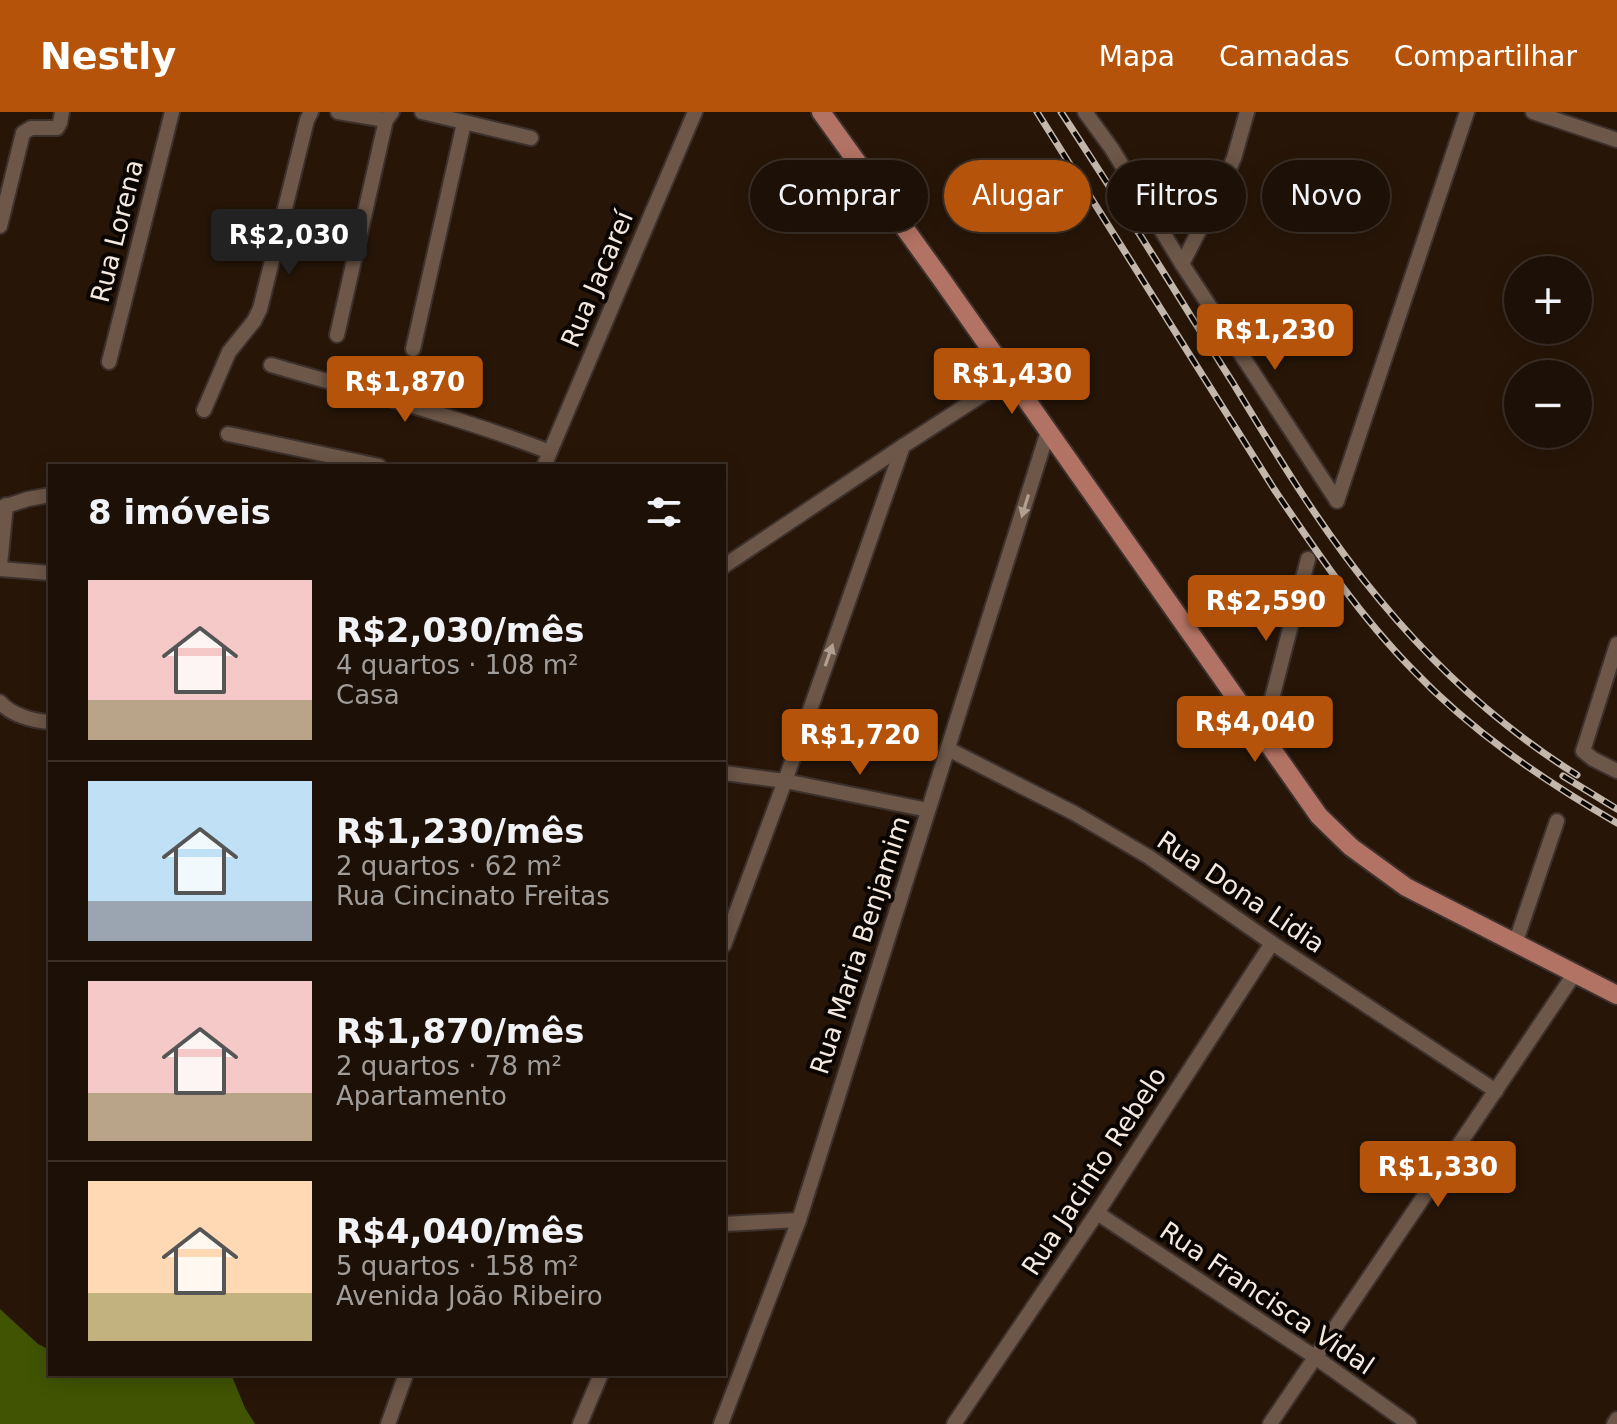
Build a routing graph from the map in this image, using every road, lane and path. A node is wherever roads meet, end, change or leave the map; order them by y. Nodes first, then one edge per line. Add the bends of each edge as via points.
1 (62, 112) edge
2 (172, 112) edge
3 (311, 112) edge
4 (338, 112) edge
5 (422, 112) edge
6 (695, 112) edge
7 (821, 112) edge
8 (1085, 112) edge
9 (1247, 112) edge
10 (1467, 112) edge
11 (1533, 112) edge
12 (389, 116) edge
13 (464, 123) junction
14 (531, 138) dead end
15 (1617, 140) edge
16 (0, 226) edge
17 (1182, 264) junction
18 (337, 335) dead end
19 (413, 349) dead end
20 (109, 362) dead end
21 (271, 365) dead end
22 (1010, 377) junction
23 (204, 410) dead end
24 (1048, 431) junction
25 (228, 434) dead end
26 (903, 446) junction
27 (547, 459) edge
28 (370, 464) edge
29 (48, 495) edge
30 (3, 507) edge
31 (1308, 559) dead end
32 (726, 565) edge
33 (0, 567) edge
34 (48, 573) edge
35 (1617, 644) edge
36 (0, 702) edge
37 (46, 722) edge
38 (1262, 737) junction
39 (948, 749) junction
40 (1617, 771) edge
41 (726, 773) edge
42 (785, 781) junction
43 (928, 810) junction
44 (1557, 821) dead end
45 (726, 940) edge
46 (1272, 943) junction
47 (1515, 944) junction
48 (1575, 973) junction
49 (1617, 995) edge
50 (1496, 1091) junction
51 (1097, 1213) junction
52 (799, 1220) junction
53 (726, 1224) edge
54 (1315, 1357) junction
55 (405, 1376) edge
56 (600, 1376) edge
57 (388, 1424) edge
58 (580, 1424) edge
59 (721, 1424) edge
60 (954, 1424) edge
61 (1270, 1424) edge
62 (1409, 1424) edge

1 - 16 street via 57,128 23,133
2 - 20 street, Rua Lorena
3 - 23 street via 260,309 229,352
4 - 12 street
5 - 13 street
6 - 27 street, Rua Jacareí
7 - 22 main road
8 - 17 street
9 - 17 street via 1229,170
10 - 17 street via 1337,501
11 - 15 street
12 - 18 street
13 - 14 street
13 - 19 street
21 - 27 street via 491,430
22 - 24 main road
22 - 26 street
24 - 38 main road
24 -> 39 street, Rua Maria Benjamim
25 - 28 street
26 - 32 street
42 -> 26 street
29 - 30 street
30 - 33 street
31 - 38 street
33 - 34 street
35 - 40 street via 1583,751
36 - 37 street via 13,713
38 - 47 main road via 1307,801 1351,847 1406,887
39 - 43 street, Rua Maria Benjamim
39 - 46 street, Rua Dona Lidia via 1118,838
41 - 42 street
42 - 43 street
42 - 45 street
43 - 52 street, Rua Maria Benjamim
44 - 47 street
46 - 50 street, Rua Dona Lidia
46 - 51 street, Rua Jacinto Rebelo
47 - 48 main road
48 - 49 main road
48 - 50 street
50 - 54 street
51 - 54 street, Rua Francisca Vidal
51 - 60 street, Rua Jacinto Rebelo
52 - 53 street
52 - 59 street, Rua Maria Benjamim
54 - 61 street
54 - 62 street, Rua Francisca Vidal
55 - 57 street
56 - 58 street

